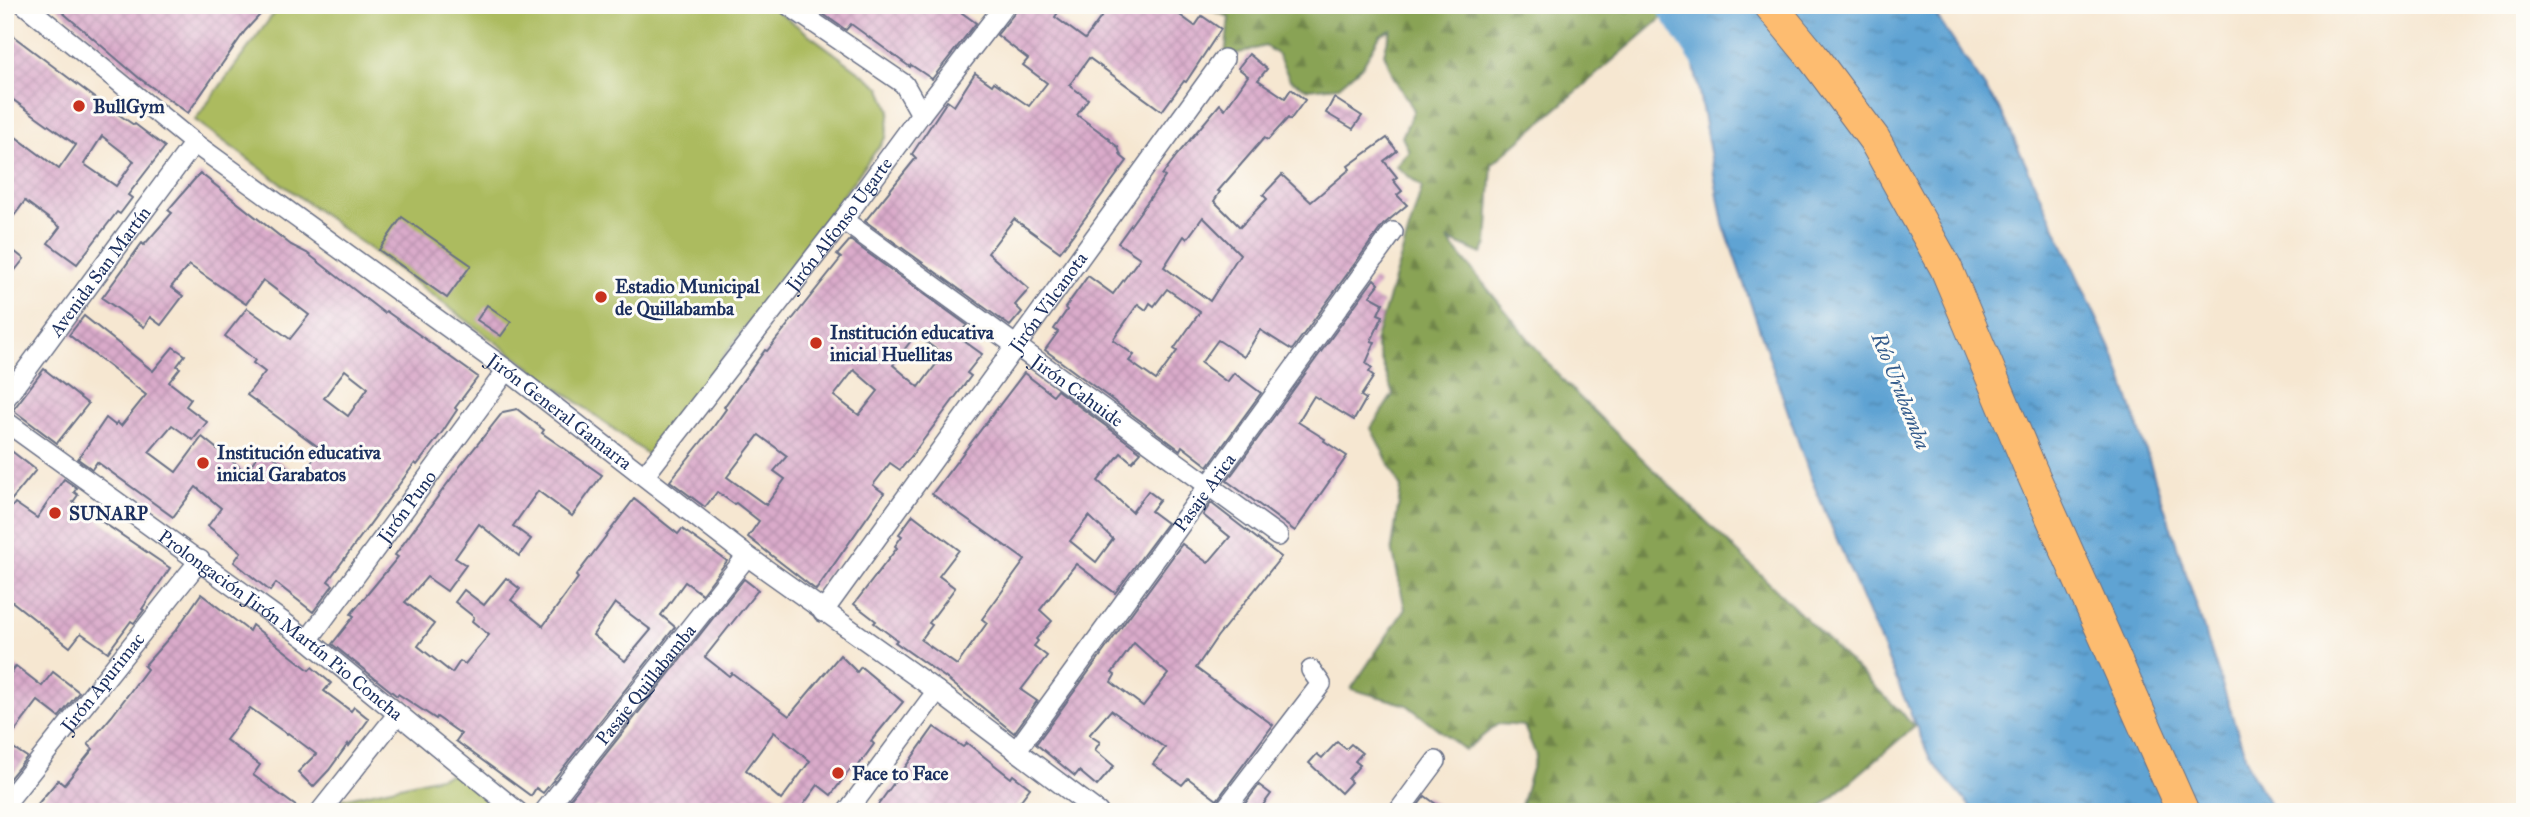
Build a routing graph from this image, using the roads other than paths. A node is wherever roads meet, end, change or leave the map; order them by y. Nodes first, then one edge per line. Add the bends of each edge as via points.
1 (25, 5) edge
2 (788, 5) edge
3 (1004, 5) edge
4 (1770, 5) edge
5 (1224, 59) dead end
6 (921, 114) junction
7 (194, 143) junction
8 (843, 220) junction
9 (1393, 232) dead end
10 (1015, 346) junction
11 (507, 370) junction
12 (5, 399) edge
13 (5, 421) edge
14 (645, 475) junction
15 (1209, 486) junction
16 (1278, 536) dead end
17 (747, 556) junction
18 (200, 560) junction
19 (824, 612) junction
20 (307, 640) junction
21 (1311, 670) dead end
22 (937, 691) junction
23 (397, 715) junction
24 (1016, 751) junction
25 (1436, 761) dead end
26 (5, 804) edge
27 (320, 812) edge
28 (518, 812) edge
29 (544, 812) edge
30 (847, 812) edge
31 (1098, 812) edge
32 (1223, 812) edge
33 (1398, 812) edge
34 (2183, 812) edge

1 - 7 street, Jirón General Gamarra
2 - 6 street via 904,84
3 - 6 street, Jirón Alfonso Ugarte
4 - 34 main road via 1874,139 1946,268
5 - 10 street, Jirón Vilcanota
6 - 8 street, Jirón Alfonso Ugarte
7 - 11 street, Jirón General Gamarra
7 - 12 street, Avenida San Martín
8 - 10 street, Jirón Cahuide
8 - 14 street, Jirón Alfonso Ugarte
9 - 15 street, Pasaje Arica
10 - 15 street, Jirón Cahuide
10 - 19 street, Jirón Vilcanota
11 - 14 street, Jirón General Gamarra
11 - 20 street, Jirón Puno
13 - 18 street, Prolongación Jirón Martín Pio Concha
14 - 17 street, Jirón General Gamarra
15 - 16 street, Jirón Cahuide
15 - 24 street, Pasaje Arica
17 - 19 street, Jirón General Gamarra
17 - 29 street, Pasaje Quillabamba
18 - 20 street, Prolongación Jirón Martín Pio Concha
18 - 26 street, Jirón Apurimac
19 - 22 street, Jirón General Gamarra
20 - 23 street, Prolongación Jirón Martín Pio Concha
21 - 32 street via 1321,684
22 - 24 street, Jirón General Gamarra
22 - 30 street
23 - 27 street
23 - 28 street, Prolongación Jirón Martín Pio Concha
24 - 31 street, Jirón General Gamarra
25 - 33 street

